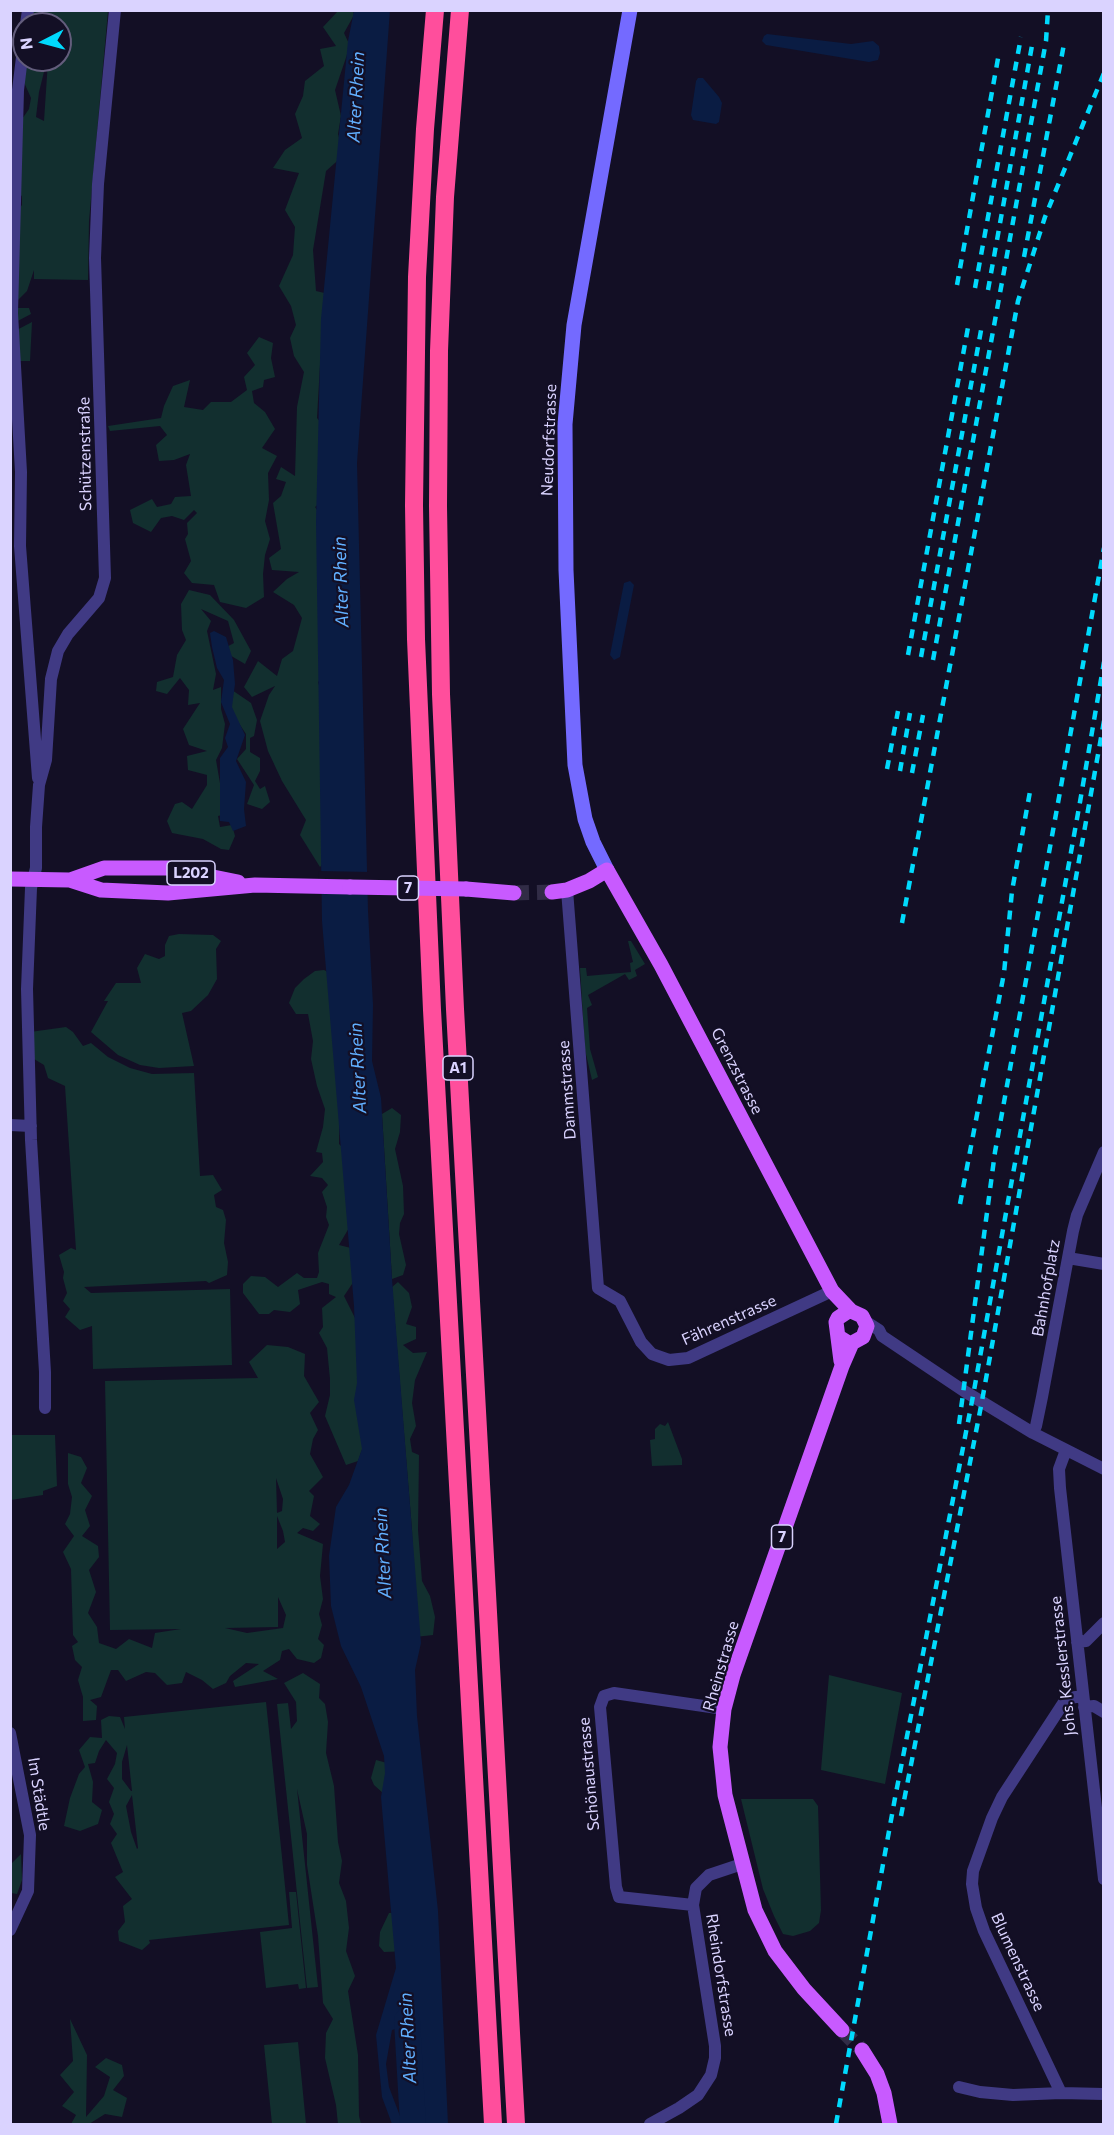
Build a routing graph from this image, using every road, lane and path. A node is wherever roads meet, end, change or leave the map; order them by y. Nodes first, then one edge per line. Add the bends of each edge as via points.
1 (115, 10) edge
2 (435, 10) edge
3 (460, 10) edge
4 (630, 10) edge
5 (20, 72) edge
6 (39, 785) junction
7 (607, 870) junction
8 (10, 879) edge
9 (32, 879) junction
10 (70, 880) junction
11 (258, 885) junction
12 (350, 888) joint
13 (560, 891) joint
14 (514, 893) tunnel mouth
15 (10, 1125) edge
16 (31, 1125) junction
17 (1104, 1152) edge
18 (1068, 1258) junction
19 (1104, 1264) edge
20 (598, 1288) joint
21 (832, 1291) junction
22 (851, 1311) junction
23 (865, 1321) junction
24 (848, 1335) junction
25 (882, 1336) junction
26 (45, 1408) dead end
27 (1033, 1433) junction
28 (1066, 1450) junction
29 (1104, 1470) edge
30 (1104, 1623) edge
31 (1077, 1642) junction
32 (1083, 1701) junction
33 (724, 1709) junction
34 (1104, 1712) edge
35 (10, 1733) edge
36 (742, 1864) junction
37 (1104, 1879) edge
38 (693, 1905) junction
39 (10, 1930) edge
40 (842, 2030) tunnel mouth
41 (862, 2050) tunnel mouth
42 (959, 2087) dead end
43 (1061, 2093) junction
44 (1104, 2094) edge
45 (493, 2124) edge
46 (516, 2124) edge
47 (650, 2124) edge
48 (890, 2124) edge

1 - 6 street, Schützenstraße via 95,258 105,578 99,598 58,651 51,679 46,760
2 - 45 highway, A1 via 417,277 416,639 432,1010
3 - 46 highway, A1 via 441,273 439,607 450,903
4 - 7 main road, Neudorfstrasse via 574,325 565,424 566,570 574,749 585,819
5 - 6 street via 12,313 21,472 20,546
6 - 9 street, Schützenstraße via 36,868
7 - 13 main road
7 - 21 main road, Grenzstrasse / 7
8 - 9 main road, L202
9 - 10 main road, L202
9 - 16 street via 27,989
10 - 11 main road, L202 via 101,890 144,893
10 - 11 main road, L202 via 104,868 169,868
11 - 12 main road, L202
12 - 14 main road, 7, bridge
13 - 20 street, Dammstrasse
15 - 16 street
16 - 26 street
17 - 18 street, Bahnhofplatz via 1077,1215
18 - 19 street
18 - 27 street, Bahnhofplatz
20 - 21 street, Fährenstrasse via 620,1301 641,1342 652,1354 669,1360 688,1358
21 - 22 main road, Grenzstrasse / 7
21 - 24 main road, Grenzstrasse / 7 via 832,1312
22 - 23 main road, 7
22 - 24 main road via 842,1314
23 - 24 main road, 7 via 866,1332
23 - 25 street
24 - 25 street
24 - 33 main road, Rheinstrasse / 7 via 842,1366
25 - 27 street
27 - 28 street
28 - 29 street
28 - 31 street, Johs. Kesslerstrasse via 1059,1469
30 - 31 street via 1086,1641
31 - 32 street, Johs. Kesslerstrasse
32 - 34 street
32 - 37 street, Johs. Kesslerstrasse
32 - 43 street, Blumenstrasse via 1069,1698 1064,1702 1002,1797 973,1871 972,1884 984,1932
33 - 36 main road, Rheinstrasse / 7 via 720,1747 725,1795
33 - 38 street, Schönaustrasse via 614,1693 604,1696 600,1707 619,1897
35 - 39 street, Im Städtle via 30,1835 28,1891
36 - 38 street, Rheindorfstrasse via 709,1875 696,1888
36 - 40 main road, Rheinstrasse / 7 via 755,1910 775,1951
38 - 47 street, Rheindorfstrasse via 715,2058 711,2075 698,2095
41 - 48 main road via 877,2074
42 - 43 street via 1012,2095
43 - 44 street

